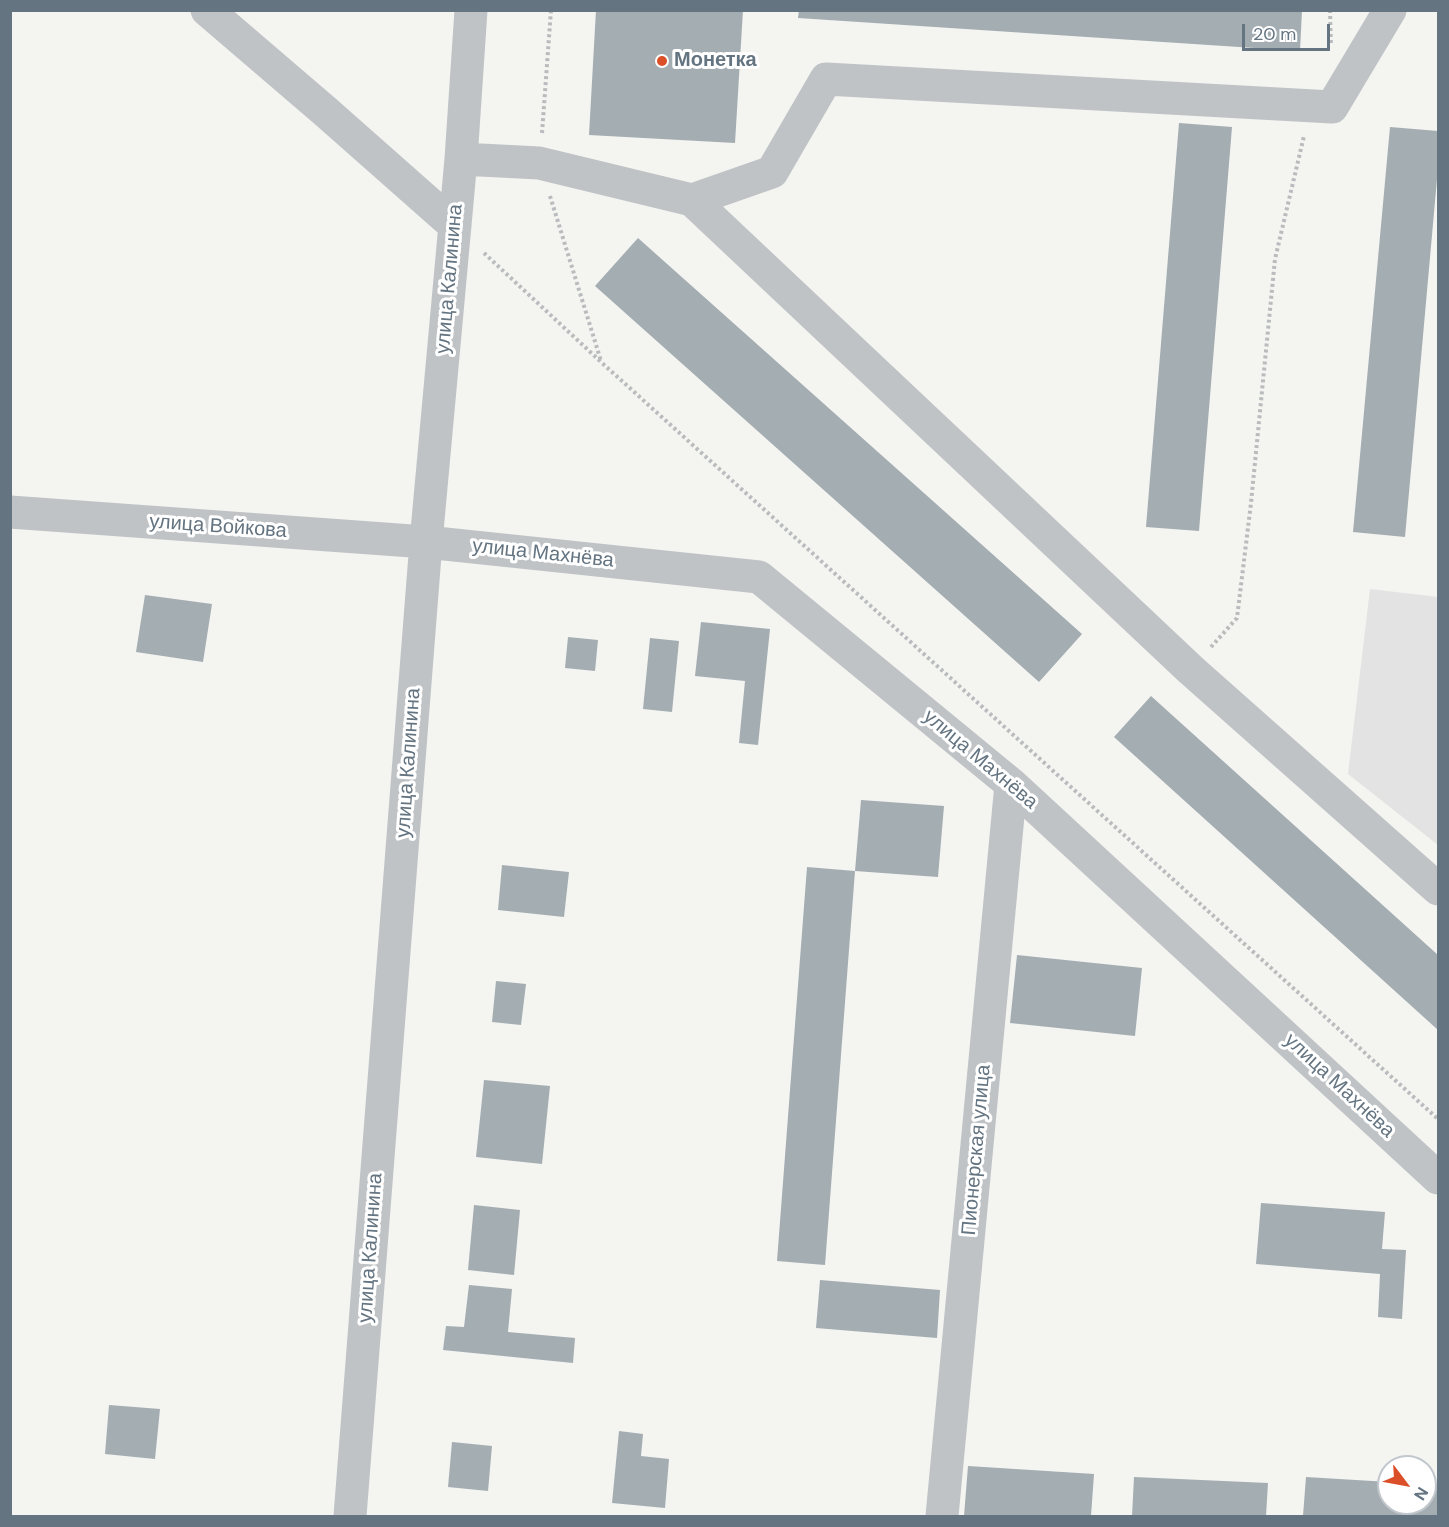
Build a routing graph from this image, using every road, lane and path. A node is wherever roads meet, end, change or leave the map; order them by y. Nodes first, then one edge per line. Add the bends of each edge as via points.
1 (207, 10) edge
2 (471, 10) edge
3 (551, 10) edge
4 (1330, 10) edge
5 (1390, 10) edge
6 (1329, 54) dead end
7 (1312, 106) junction
8 (461, 159) junction
9 (539, 163) junction
10 (692, 200) junction
11 (455, 226) junction
12 (601, 362) junction
13 (10, 512) edge
14 (426, 542) junction
15 (1191, 670) junction
16 (1011, 784) junction
17 (1438, 889) edge
18 (1438, 1119) edge
19 (1438, 1178) edge
20 (350, 1516) edge
21 (942, 1516) edge

1 - 11 street
2 - 8 street, улица Калинина
3 - 9 path
4 - 6 path
5 - 7 street via 1332,107
7 - 10 street via 826,79 772,172
7 - 15 path via 1275,259 1237,618
8 - 9 street
8 - 11 street, улица Калинина
9 - 10 street
9 - 12 path
10 - 15 street
11 - 12 path
11 - 14 street, улица Калинина
12 - 18 path
13 - 14 street, улица Войкова
14 - 16 street, улица Махнёва via 759,577
14 - 20 street, улица Калинина
15 - 17 street
16 - 19 street, улица Махнёва
16 - 21 street, Пионерская улица

